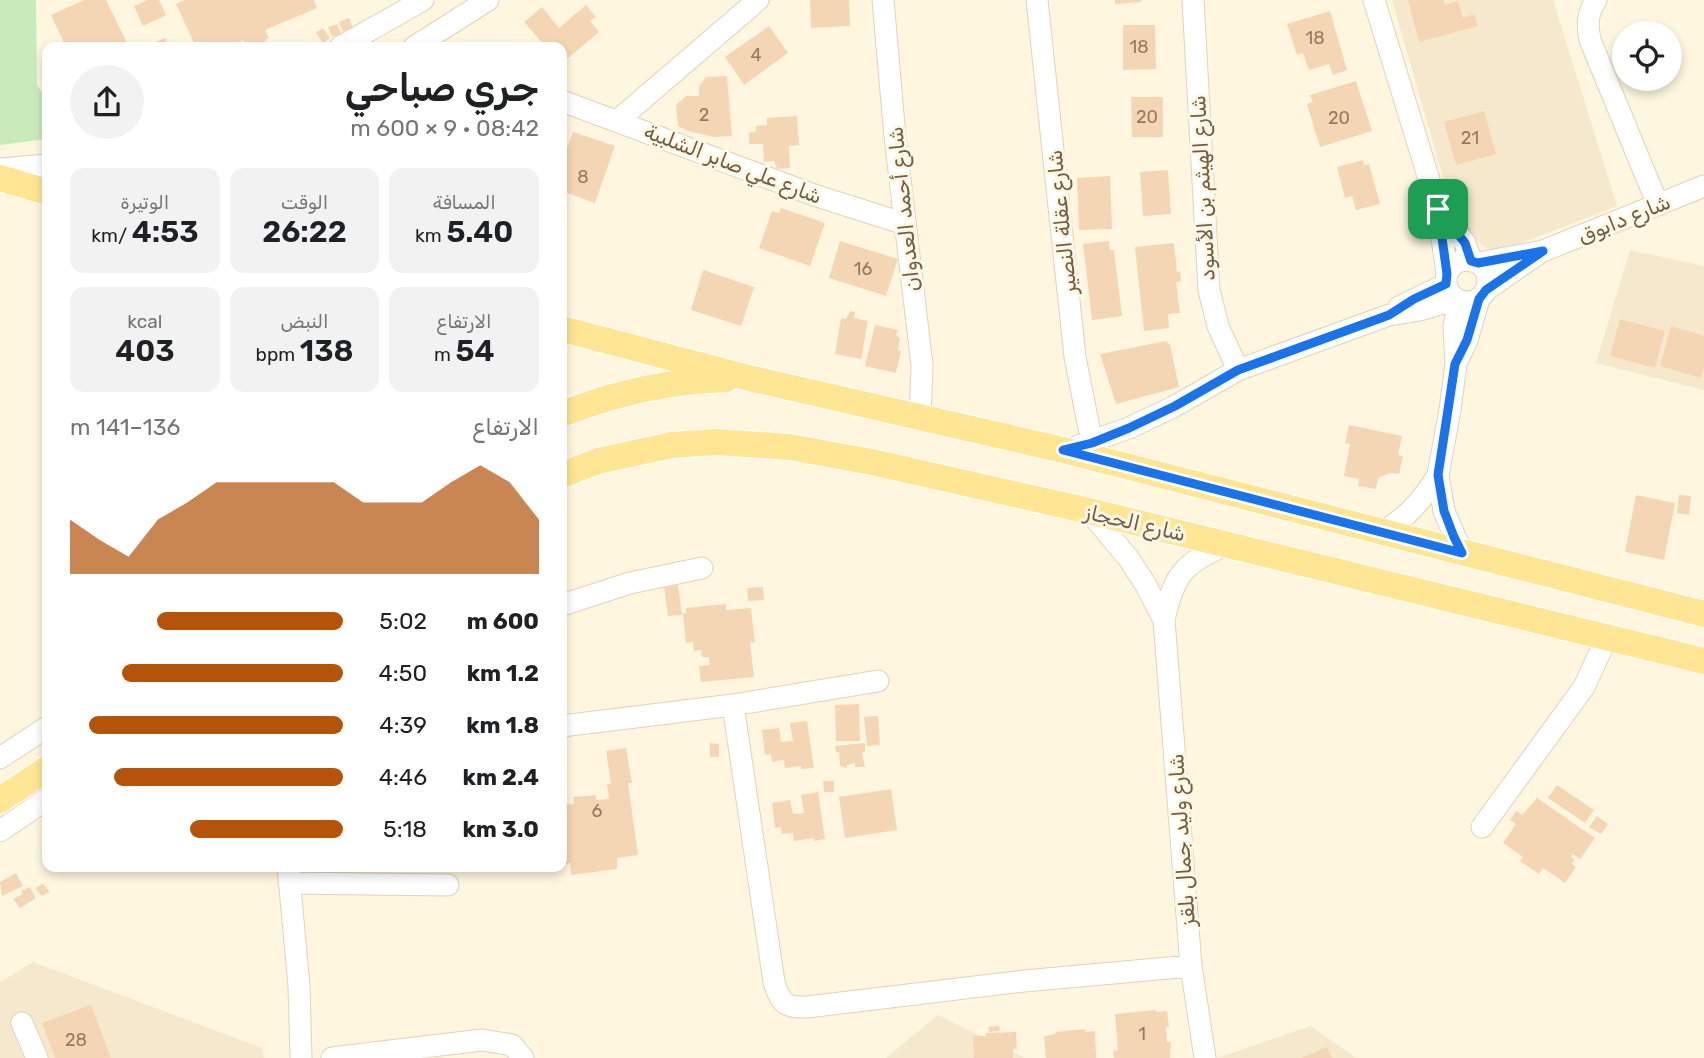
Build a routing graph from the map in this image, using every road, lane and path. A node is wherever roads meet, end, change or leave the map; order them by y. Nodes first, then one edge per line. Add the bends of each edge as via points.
1 (423, 0) edge
2 (758, 0) edge
3 (883, 0) edge
4 (1037, 0) edge
5 (1193, 0) edge
6 (1374, 0) edge
7 (1595, 0) edge
8 (479, 3) edge
9 (349, 42) edge
10 (421, 42) edge
11 (567, 103) edge
12 (617, 121) junction
13 (42, 165) edge
14 (0, 169) edge
15 (0, 178) edge
16 (1704, 186) edge
17 (42, 191) edge
18 (1658, 205) junction
19 (1438, 209) junction
20 (905, 224) junction
21 (1543, 251) junction
22 (1474, 262) junction
23 (1462, 291) junction
24 (567, 330) edge
25 (1238, 370) junction
26 (749, 378) junction
27 (567, 412) edge
28 (920, 417) junction
29 (1092, 443) junction
30 (1063, 450) junction
31 (567, 473) edge
32 (1438, 475) junction
33 (1089, 511) junction
34 (1383, 533) junction
35 (1226, 545) junction
36 (1462, 553) junction
37 (702, 568) dead end
38 (567, 603) edge
39 (1704, 614) edge
40 (1164, 620) junction
41 (1608, 637) junction
42 (1704, 661) edge
43 (878, 681) dead end
44 (733, 705) junction
45 (567, 725) edge
46 (42, 730) edge
47 (42, 752) edge
48 (0, 758) edge
49 (42, 772) edge
50 (0, 780) edge
51 (0, 800) edge
52 (42, 802) edge
53 (1482, 827) dead end
54 (0, 831) edge
55 (288, 874) edge
56 (448, 886) dead end
57 (1192, 966) junction
58 (22, 1023) dead end
59 (37, 1058) edge
60 (301, 1058) edge
61 (332, 1058) edge
62 (523, 1058) edge
63 (1205, 1058) edge

1 - 9 street
2 - 12 street
3 - 20 street, شارع أحمد العدوان
4 - 29 street, شارع عقلة النصير via 1075,357
5 - 25 street, شارع الهيثم بن الأسود via 1209,290
6 - 19 street
7 - 18 street via 1587,22 1590,40
8 - 10 street
11 - 12 street, شارع علي صابر الشلبية
12 - 20 street, شارع علي صابر الشلبية
13 - 14 street
15 - 17 main road
16 - 18 street, شارع دابوق
18 - 21 street, شارع دابوق
19 - 22 street
19 - 23 street
20 - 28 street, شارع أحمد العدوان via 922,365
21 - 22 street, شارع دابوق
21 - 23 street, شارع دابوق
22 - 23 street, شارع دابوق via 1454,265
22 - 23 street via 1487,275
23 - 25 street via 1414,299 1389,315
23 - 32 street
24 - 26 main road
25 - 29 street via 1175,406
26 - 27 main road via 658,384
26 - 28 main road
28 - 30 main road
29 - 30 street
30 - 34 main road
31 - 33 main road, شارع الحجاز via 650,449 737,443 872,462
32 - 34 street via 1410,513
32 - 36 street via 1444,511
33 - 35 main road, شارع الحجاز
33 - 40 street, شارع وليد جمال بلقز via 1137,571
34 - 36 main road
35 - 40 street, شارع وليد جمال بلقز via 1195,559 1181,572
35 - 41 main road, شارع الحجاز
36 - 39 main road
37 - 38 street via 630,583
40 - 57 street, شارع وليد جمال بلقز
41 - 42 main road, شارع الحجاز
41 - 53 street via 1584,687
43 - 44 street
44 - 45 street
44 - 57 street via 774,982 784,1003 807,1007
46 - 48 street
47 - 50 main road
49 - 51 main road
52 - 54 street
55 - 56 street
55 - 60 street
57 - 63 street, شارع وليد جمال بلقز
58 - 59 street
61 - 62 street via 482,1041 512,1045

